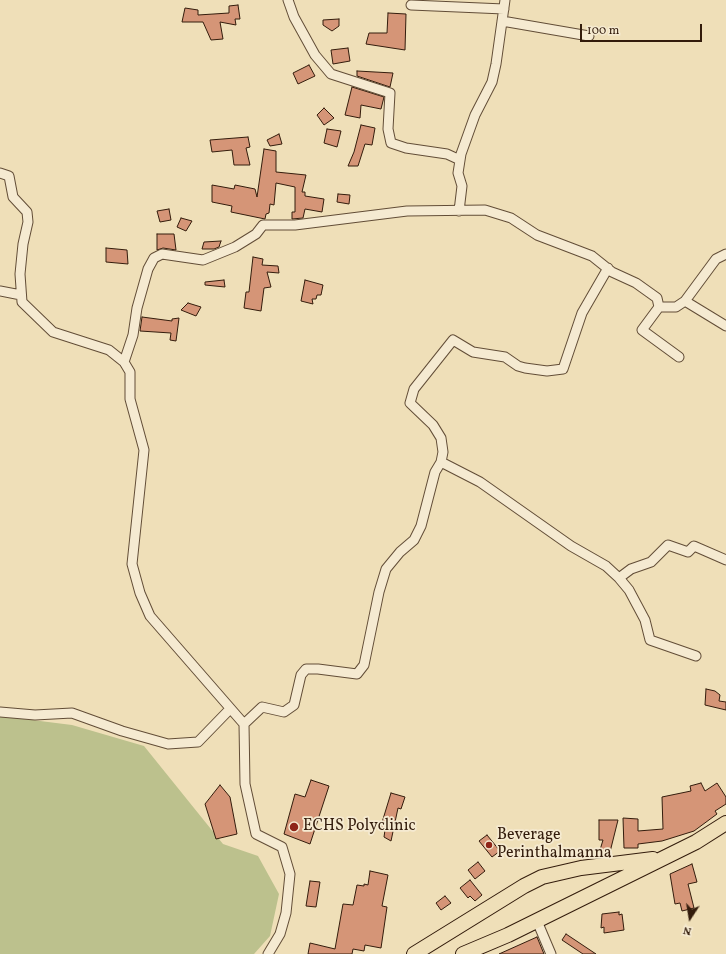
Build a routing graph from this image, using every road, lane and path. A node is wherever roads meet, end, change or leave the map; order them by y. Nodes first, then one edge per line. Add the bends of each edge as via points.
1 (288, 0) edge
2 (505, 4) edge
3 (411, 5) dead end
4 (502, 21) junction
5 (589, 36) dead end
6 (460, 160) junction
7 (0, 173) edge
8 (459, 211) junction
9 (726, 254) edge
10 (608, 268) junction
11 (0, 291) edge
12 (22, 295) junction
13 (685, 301) junction
14 (659, 307) junction
15 (726, 326) edge
16 (679, 358) dead end
17 (124, 362) junction
18 (440, 462) junction
19 (726, 560) edge
20 (620, 578) junction
21 (696, 656) dead end
22 (230, 708) junction
23 (0, 712) edge
24 (244, 724) junction
25 (726, 823) edge
26 (661, 859) junction
27 (537, 921) junction
28 (268, 954) edge
29 (414, 954) edge
30 (463, 954) edge
31 (551, 954) edge

1 - 6 street via 315,55 331,74 390,93 388,129 391,143 406,148 447,154
2 - 3 street
2 - 4 street
4 - 5 street
4 - 6 street via 492,82 470,128
6 - 8 street via 458,173 462,186
7 - 12 street via 9,176 13,197 27,212 28,222 20,274
8 - 10 street via 485,210 511,218 537,235 592,256
8 - 17 street via 408,211 295,225 263,225 256,234 235,247 203,260 162,254 154,258 148,269
9 - 13 street via 716,259
10 - 14 street via 647,290 657,298
10 - 18 street via 582,313 563,369 547,371 525,368 505,357 473,352 453,340 414,389 410,403 434,425 441,438 443,452
11 - 12 street
12 - 17 street via 22,302 54,332 109,350
13 - 14 street via 676,307
13 - 15 street
14 - 16 street via 642,330
17 - 22 street via 130,372 130,399 144,450 132,564 138,586 150,616
18 - 20 street via 480,482
18 - 24 street via 421,526 414,540 386,569 364,665 357,674 306,669 301,675 294,705 284,712 262,707
19 - 20 street via 694,546 688,552 668,545 651,562 631,569
20 - 21 street via 645,620 650,640
22 - 23 street via 198,742 168,744 72,713 35,715
22 - 24 street
24 - 28 street via 245,784 256,834 282,847 290,874 286,913 280,934
25 - 26 highway via 696,842
26 - 27 highway
26 - 29 highway via 580,868 542,877
27 - 30 highway
27 - 31 street

